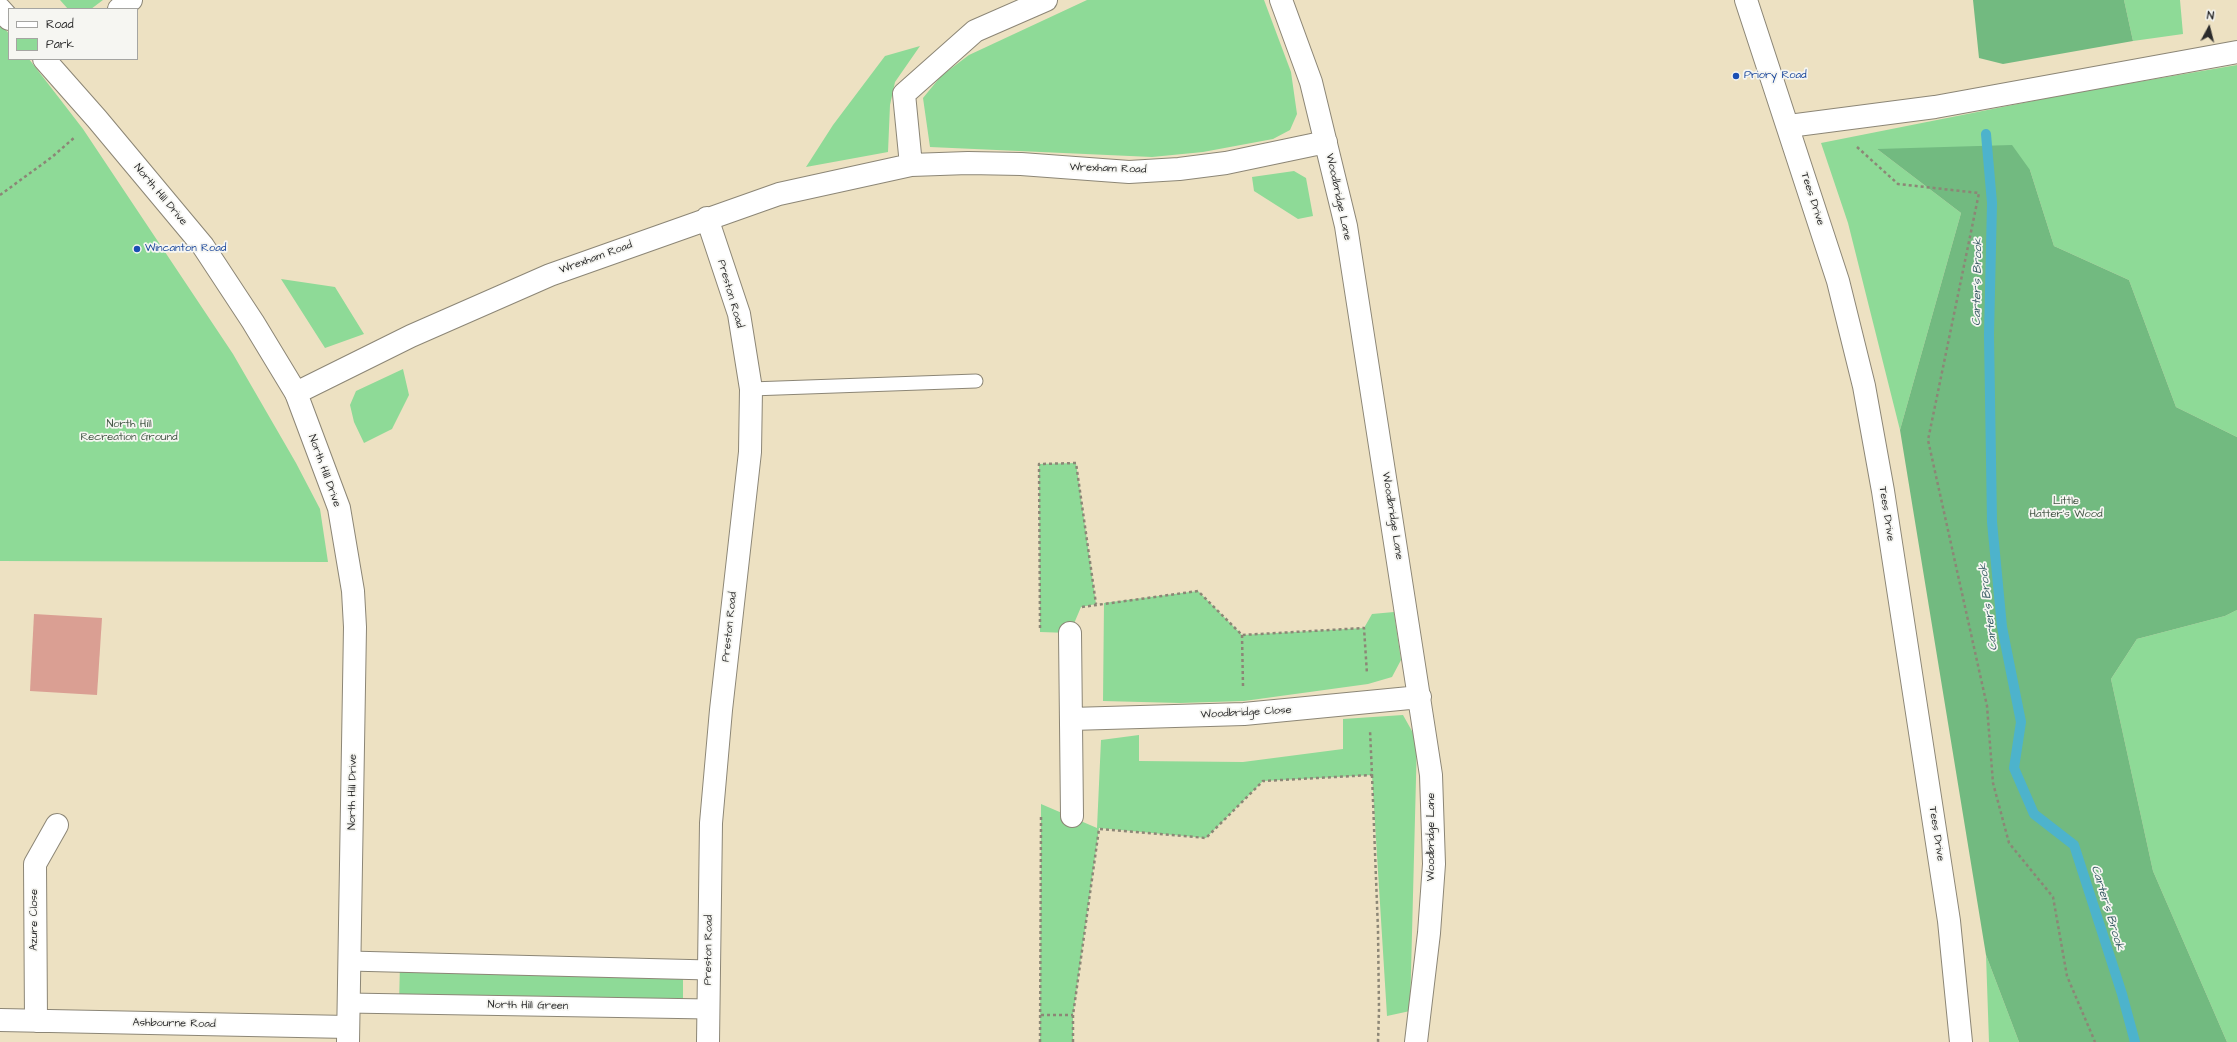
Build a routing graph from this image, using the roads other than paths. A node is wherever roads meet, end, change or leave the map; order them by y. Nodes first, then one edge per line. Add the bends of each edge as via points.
1 (131, 0) edge
2 (1046, 0) edge
3 (1281, 0) edge
4 (1746, 0) edge
5 (120, 8) edge
6 (0, 9) edge
7 (8, 18) edge
8 (2237, 52) edge
9 (48, 60) edge
10 (1789, 126) junction
11 (1326, 142) junction
12 (911, 165) junction
13 (707, 218) junction
14 (976, 381) dead end
15 (750, 389) junction
16 (296, 393) junction
17 (1070, 633) dead end
18 (1420, 697) junction
19 (1071, 719) junction
20 (1072, 816) road end
21 (57, 825) dead end
22 (349, 961) junction
23 (709, 970) junction
24 (348, 1003) junction
25 (708, 1009) junction
26 (0, 1020) edge
27 (36, 1021) junction
28 (348, 1035) edge
29 (708, 1042) edge
30 (1416, 1042) edge
31 (1961, 1042) edge

1 - 5 street
2 - 12 street via 975,30 904,94
3 - 11 street, Woodbridge Lane via 1311,82
4 - 10 street, Tees Drive
6 - 7 street
8 - 10 street via 1934,106
9 - 16 street, North Hill Drive via 203,246
10 - 31 street, Tees Drive via 1838,281 1864,386 1883,491 1949,921
11 - 12 street, Wrexham Road via 1226,163 1172,170 1129,172 1021,164
11 - 18 street, Woodbridge Lane via 1347,234
12 - 13 street, Wrexham Road via 779,194
13 - 15 street, Preston Road via 739,314
13 - 16 street, Wrexham Road via 550,275 411,336
14 - 15 lane
15 - 23 street, Preston Road via 750,452 711,824
16 - 22 street, North Hill Drive via 339,508 353,592 356,662
17 - 19 street
18 - 19 street, Woodbridge Close via 1244,714
18 - 30 street, Woodbridge Lane via 1431,775 1434,864
19 - 20 street
21 - 27 street, Azure Close via 35,864
22 - 23 street
22 - 24 street, North Hill Drive
23 - 25 street, Preston Road
24 - 25 street, North Hill Green
24 - 28 street, North Hill Drive
25 - 29 street, Preston Road
26 - 27 street, Ashbourne Road
27 - 28 street, Ashbourne Road

